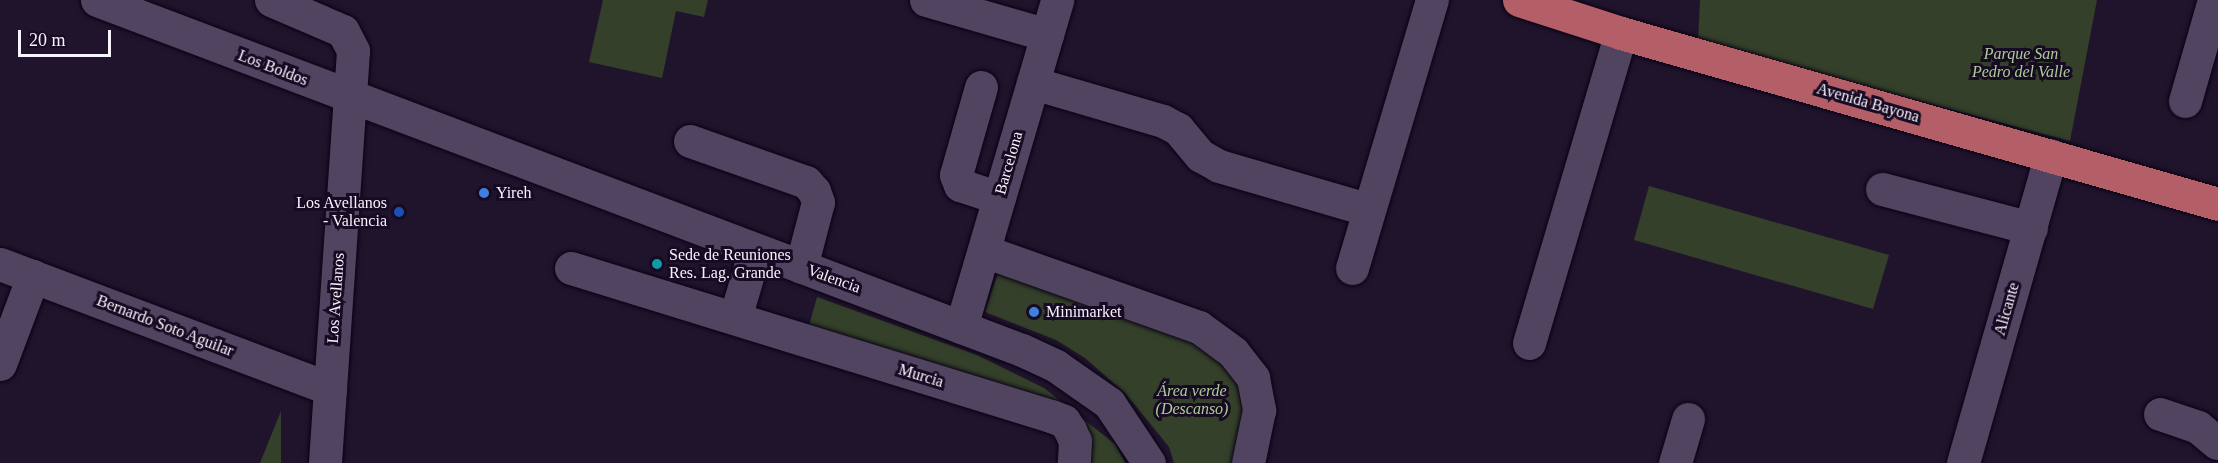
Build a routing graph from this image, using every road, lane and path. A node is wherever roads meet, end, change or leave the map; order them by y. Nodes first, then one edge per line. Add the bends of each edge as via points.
1 (97, 0) edge
2 (271, 0) edge
3 (926, 0) edge
4 (1057, 0) edge
5 (1432, 0) edge
6 (1519, 0) edge
7 (2214, 0) edge
8 (136, 7) edge
9 (1621, 33) junction
10 (1047, 35) junction
11 (1033, 83) junction
12 (981, 87) dead end
13 (349, 97) junction
14 (2185, 101) dead end
15 (690, 141) dead end
16 (2051, 155) junction
17 (1882, 189) dead end
18 (999, 198) junction
19 (2218, 204) edge
20 (1370, 210) junction
21 (2031, 228) junction
22 (755, 250) junction
23 (984, 250) junction
24 (0, 264) edge
25 (801, 267) junction
26 (571, 268) dead end
27 (1352, 268) dead end
28 (33, 276) junction
29 (735, 318) junction
30 (962, 327) junction
31 (1529, 343) dead end
32 (0, 364) edge
33 (330, 389) junction
34 (2160, 414) dead end
35 (1688, 419) dead end
36 (2213, 450) edge
37 (325, 463) edge
38 (1074, 463) edge
39 (1149, 463) edge
40 (1248, 463) edge
41 (1675, 463) edge
42 (1963, 463) edge

1 - 8 street, Los Boldos
2 - 13 street, Los Avellanos via 333,26 350,40 353,51
3 - 10 street
4 - 10 street, Barcelona
5 - 20 street
6 - 9 main road, Avenida Bayona
7 - 14 street
8 - 13 street, Los Boldos
9 - 16 main road, Avenida Bayona
9 - 31 street
10 - 11 street, Barcelona
11 - 18 street, Barcelona
11 - 20 street via 1163,121 1178,129 1201,156 1219,166
12 - 18 street via 956,175 960,185
13 - 22 street, Valencia
13 - 33 street, Los Avellanos
15 - 25 street via 806,182 814,191 818,202
16 - 19 main road, Avenida Bayona
16 - 21 street, Alicante
17 - 21 street
18 - 23 street, Barcelona
20 - 27 street
21 - 42 street, Alicante
22 - 25 street, Valencia
22 - 29 street
23 - 30 street, Barcelona
23 - 40 street via 1199,327 1233,352 1253,378 1258,410
24 - 28 street, Bernardo Soto Aguilar
25 - 30 street, Valencia
26 - 29 street, Murcia
28 - 32 street
28 - 33 street, Bernardo Soto Aguilar
29 - 38 street, Murcia via 1064,421 1075,441
30 - 39 street, Valencia via 1056,366 1086,385 1127,425
33 - 37 street, Los Avellanos
34 - 36 street via 2198,427
35 - 41 street

